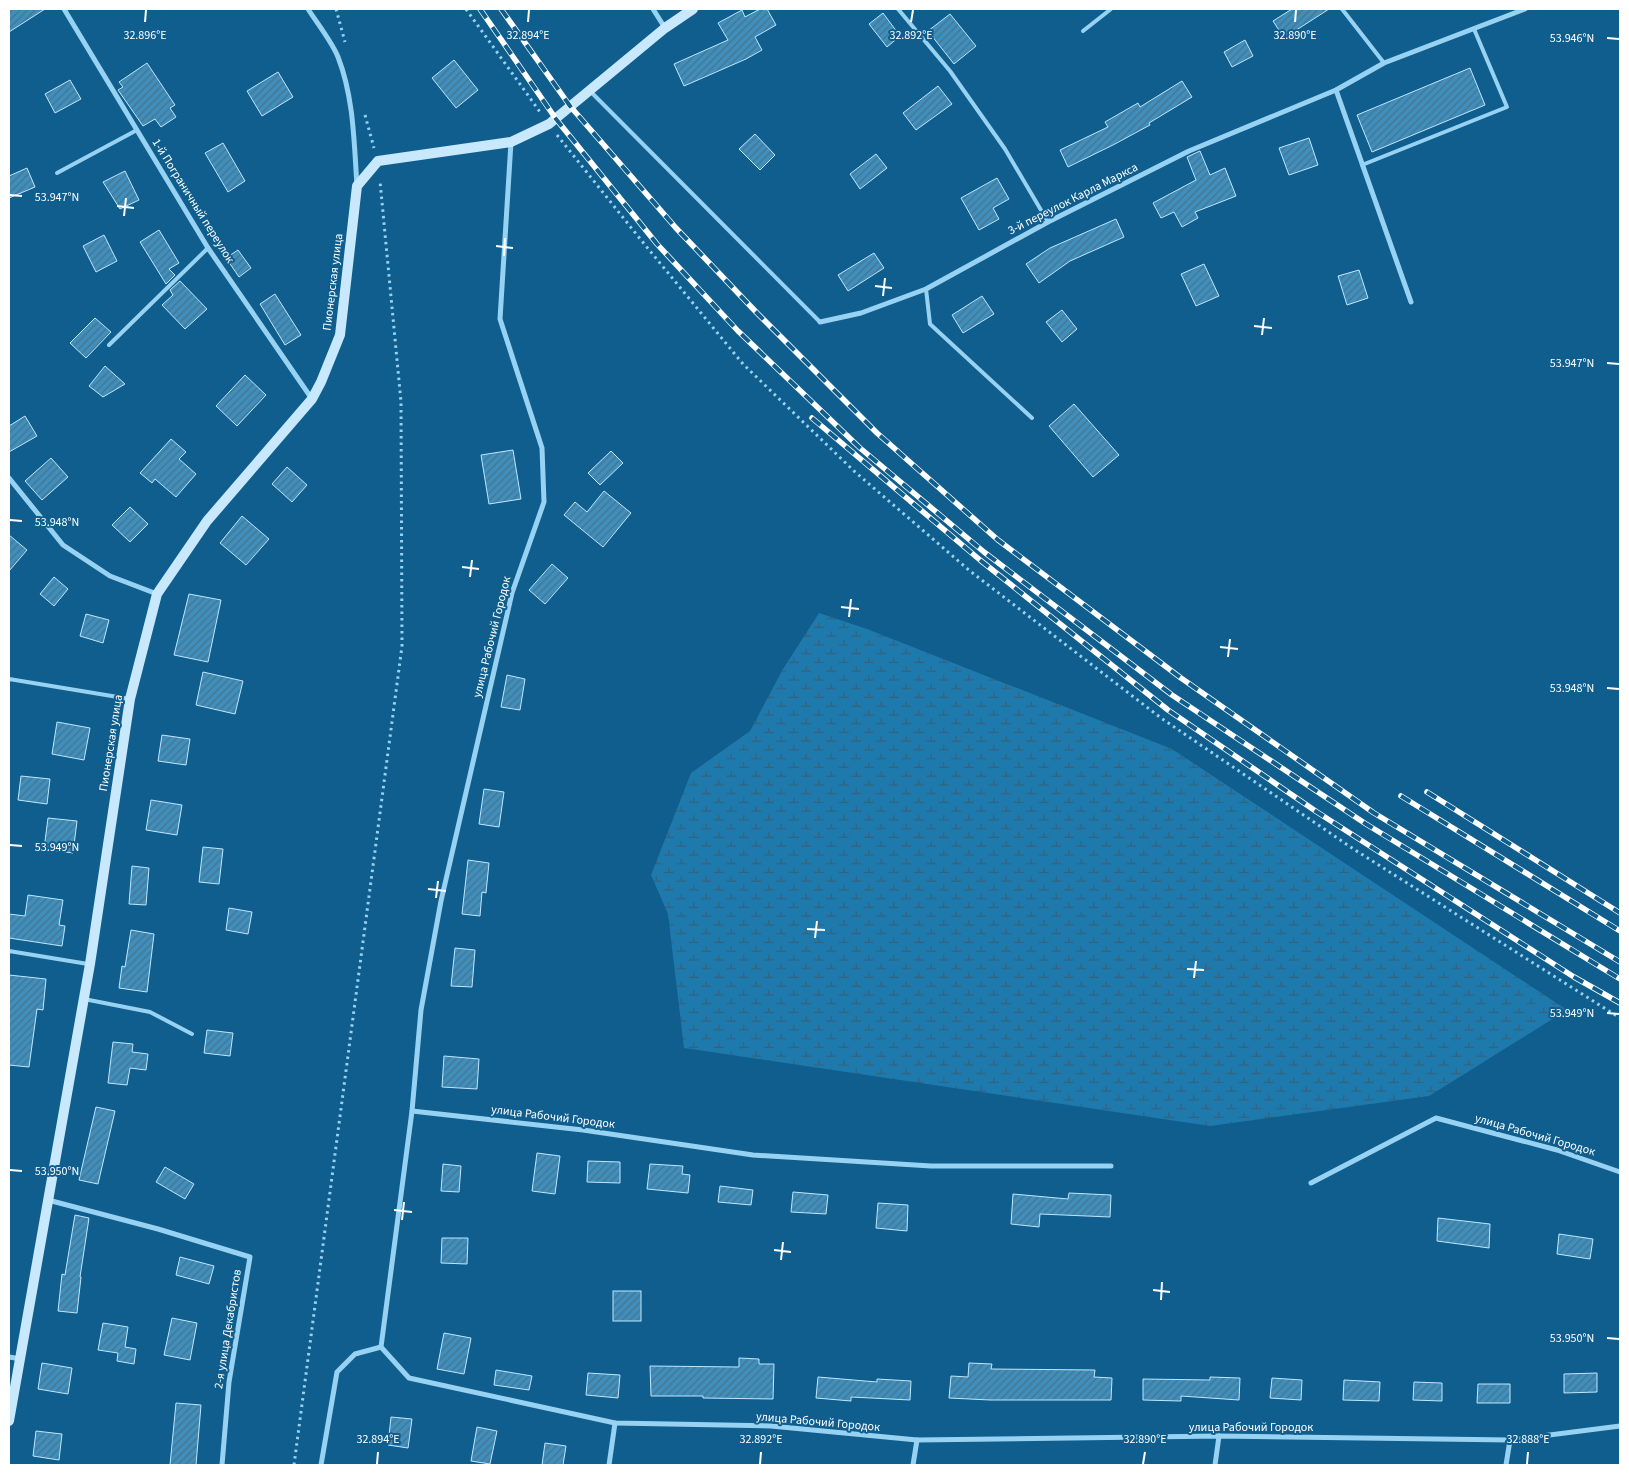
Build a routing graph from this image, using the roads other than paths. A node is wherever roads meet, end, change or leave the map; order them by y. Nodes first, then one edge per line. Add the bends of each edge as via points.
1 (64, 9) edge
2 (308, 9) edge
3 (653, 9) edge
4 (693, 9) edge
5 (898, 9) edge
6 (1112, 9) edge
7 (1342, 9) edge
8 (1525, 9) edge
9 (665, 28) junction
10 (1474, 29) junction
11 (1083, 31) dead end
12 (1384, 63) junction
13 (589, 90) junction
14 (1336, 90) junction
15 (137, 130) junction
16 (511, 142) junction
17 (1362, 165) junction
18 (57, 173) dead end
19 (357, 186) junction
20 (1048, 222) junction
21 (208, 248) junction
22 (926, 289) junction
23 (1411, 302) dead end
24 (820, 322) joint
25 (109, 345) dead end
26 (312, 399) junction
27 (1032, 418) dead end
28 (9, 478) edge
29 (157, 594) junction
30 (9, 679) edge
31 (130, 699) junction
32 (9, 951) edge
33 (90, 964) junction
34 (84, 1000) junction
35 (192, 1034) dead end
36 (412, 1111) junction
37 (1111, 1166) dead end
38 (1620, 1172) edge
39 (1311, 1183) dead end
40 (47, 1199) junction
41 (381, 1346) junction
42 (9, 1357) edge
43 (21, 1359) junction
44 (9, 1421) edge
45 (615, 1424) junction
46 (1620, 1426) edge
47 (1220, 1436) junction
48 (917, 1440) junction
49 (1510, 1440) junction
50 (222, 1465) edge
51 (321, 1465) edge
52 (609, 1465) edge
53 (913, 1465) edge
54 (1214, 1465) edge
55 (1506, 1465) edge

1 - 15 street, 1-й Пограничный переулок
2 - 19 street via 338,56 348,92
3 - 9 street
4 - 9 street
5 - 20 lane via 950,71 1005,149
6 - 11 lane
7 - 12 lane
8 - 10 street, 3-й переулок Карла Маркса
9 - 13 street
10 - 12 street, 3-й переулок Карла Маркса
10 - 17 lane via 1507,107
12 - 14 street, 3-й переулок Карла Маркса
13 - 16 street via 549,124
13 - 24 lane
14 - 17 street
14 - 20 street, 3-й переулок Карла Маркса via 1189,151
15 - 18 lane
15 - 21 street, 1-й Пограничный переулок
16 - 19 street via 378,161
16 - 36 street, улица Рабочий Городок via 500,319 542,448 544,502 512,593 441,901 421,1010
17 - 23 street
19 - 26 street, Пионерская улица via 340,335
20 - 22 street, 3-й переулок Карла Маркса
21 - 25 lane
21 - 26 street, 1-й Пограничный переулок
22 - 24 street, 3-й переулок Карла Маркса via 861,313
22 - 27 lane via 930,324
26 - 29 street, Пионерская улица via 207,520
28 - 29 street via 63,545 110,576
29 - 31 street, Пионерская улица
30 - 31 lane
31 - 33 street, Пионерская улица
32 - 33 lane
33 - 34 street, Пионерская улица
34 - 35 lane via 150,1012
34 - 40 street, Пионерская улица
36 - 37 street, улица Рабочий Городок via 583,1130 753,1155 931,1166
36 - 41 street, улица Рабочий Городок
38 - 39 street, улица Рабочий Городок via 1557,1150 1436,1118
40 - 43 street, Пионерская улица
40 - 50 street, 2-я улица Декабристов via 250,1257 229,1382
41 - 45 street, улица Рабочий Городок via 409,1378
41 - 51 street via 355,1354 337,1372
42 - 43 street
43 - 44 street, Пионерская улица
45 - 48 street, улица Рабочий Городок via 771,1426
45 - 52 street
46 - 49 street, улица Рабочий Городок
47 - 48 street, улица Рабочий Городок
47 - 49 street, улица Рабочий Городок
47 - 54 street
48 - 53 street
49 - 55 street

